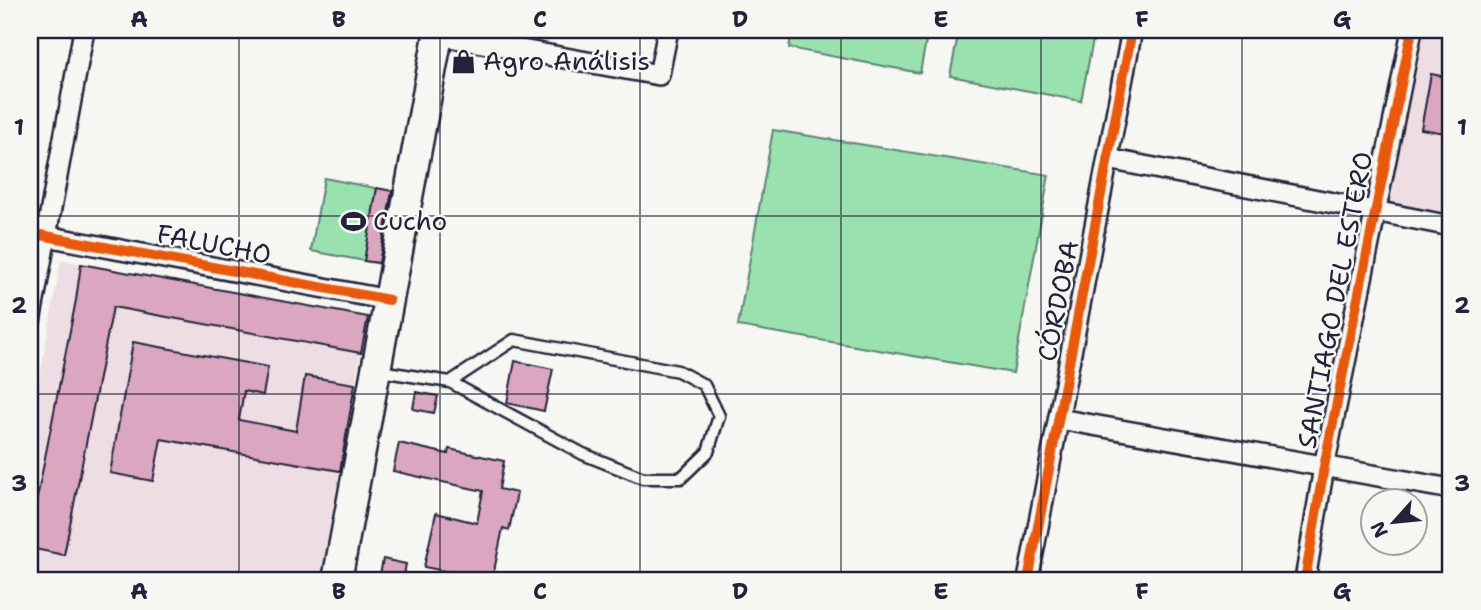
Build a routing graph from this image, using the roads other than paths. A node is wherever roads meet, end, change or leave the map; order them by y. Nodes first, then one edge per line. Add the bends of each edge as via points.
1 (84, 30) edge
2 (668, 30) edge
3 (1132, 30) edge
4 (1412, 30) edge
5 (438, 32) edge
6 (1108, 159) junction
7 (1375, 212) junction
8 (1451, 226) edge
9 (38, 235) edge
10 (389, 300) junction
11 (30, 322) edge
12 (376, 370) junction
13 (450, 382) junction
14 (1059, 419) junction
15 (1325, 467) junction
16 (1451, 489) edge
17 (337, 580) edge
18 (1028, 580) edge
19 (1305, 580) edge

1 - 9 street
2 - 5 street via 659,75
3 - 6 street, CÓRDOBA
4 - 7 street, SANTIAGO DEL ESTERO
5 - 10 main road
6 - 7 street
6 - 14 street, CÓRDOBA
7 - 8 street
7 - 15 street, SANTIAGO DEL ESTERO
9 - 10 street, FALUCHO
9 - 11 street
10 - 12 main road
12 - 13 lane
12 - 17 main road
13 - 13 lane via 583,454 643,478 681,478 708,452 719,416 704,385 678,371 514,340
14 - 15 street
14 - 18 street, CÓRDOBA
15 - 16 street
15 - 19 street, SANTIAGO DEL ESTERO

